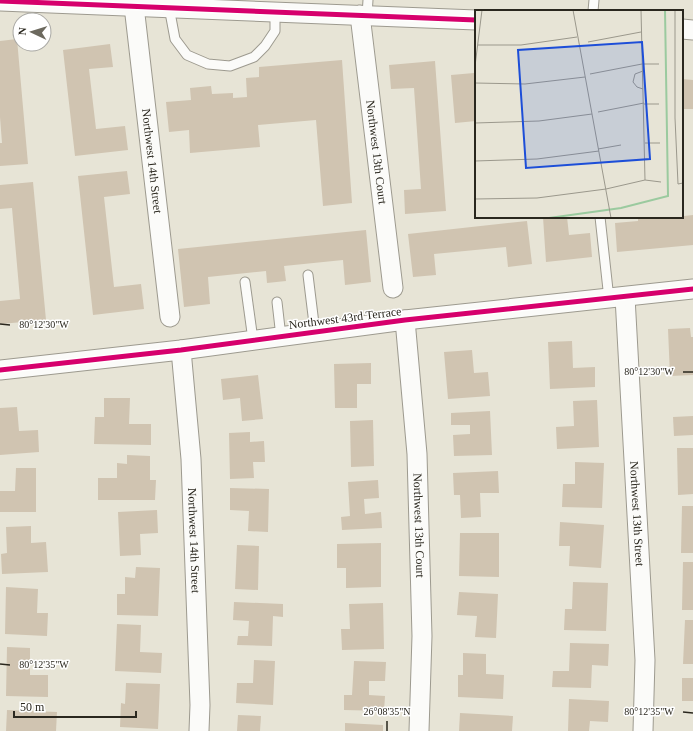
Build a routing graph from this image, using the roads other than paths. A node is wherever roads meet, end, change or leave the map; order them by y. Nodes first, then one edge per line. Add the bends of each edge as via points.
1 (594, 0) edge
2 (0, 1) edge
3 (134, 3) edge
4 (169, 7) junction
5 (365, 10) edge
6 (593, 10) edge
7 (275, 12) junction
8 (475, 20) edge
9 (600, 218) edge
10 (308, 275) dead end
11 (245, 282) dead end
12 (393, 288) dead end
13 (693, 289) edge
14 (617, 298) junction
15 (277, 302) dead end
16 (170, 317) dead end
17 (405, 320) junction
18 (315, 332) junction
19 (281, 337) junction
20 (253, 340) junction
21 (181, 350) junction
22 (0, 370) edge
23 (199, 731) edge
24 (419, 731) edge
25 (644, 731) edge

1 - 6 lane
2 - 3 street
3 - 4 street
3 - 16 street, Northwest 14th Street
4 - 7 street
4 - 7 lane via 175,39 187,55 208,64 230,66 254,57 265,46 275,31
5 - 7 street
5 - 8 street
5 - 12 street, Northwest 13th Court
9 - 14 lane
10 - 18 lane
11 - 20 lane
13 - 14 street, Northwest 43rd Terrace
14 - 17 street, Northwest 43rd Terrace
14 - 25 street, Northwest 13th Street via 645,660
15 - 19 lane
17 - 18 street, Northwest 43rd Terrace
17 - 24 street, Northwest 13th Court via 417,454 422,636
18 - 19 street, Northwest 43rd Terrace
19 - 20 street, Northwest 43rd Terrace
20 - 21 street, Northwest 43rd Terrace
21 - 22 street, Northwest 43rd Terrace
21 - 23 street, Northwest 14th Street via 192,467

